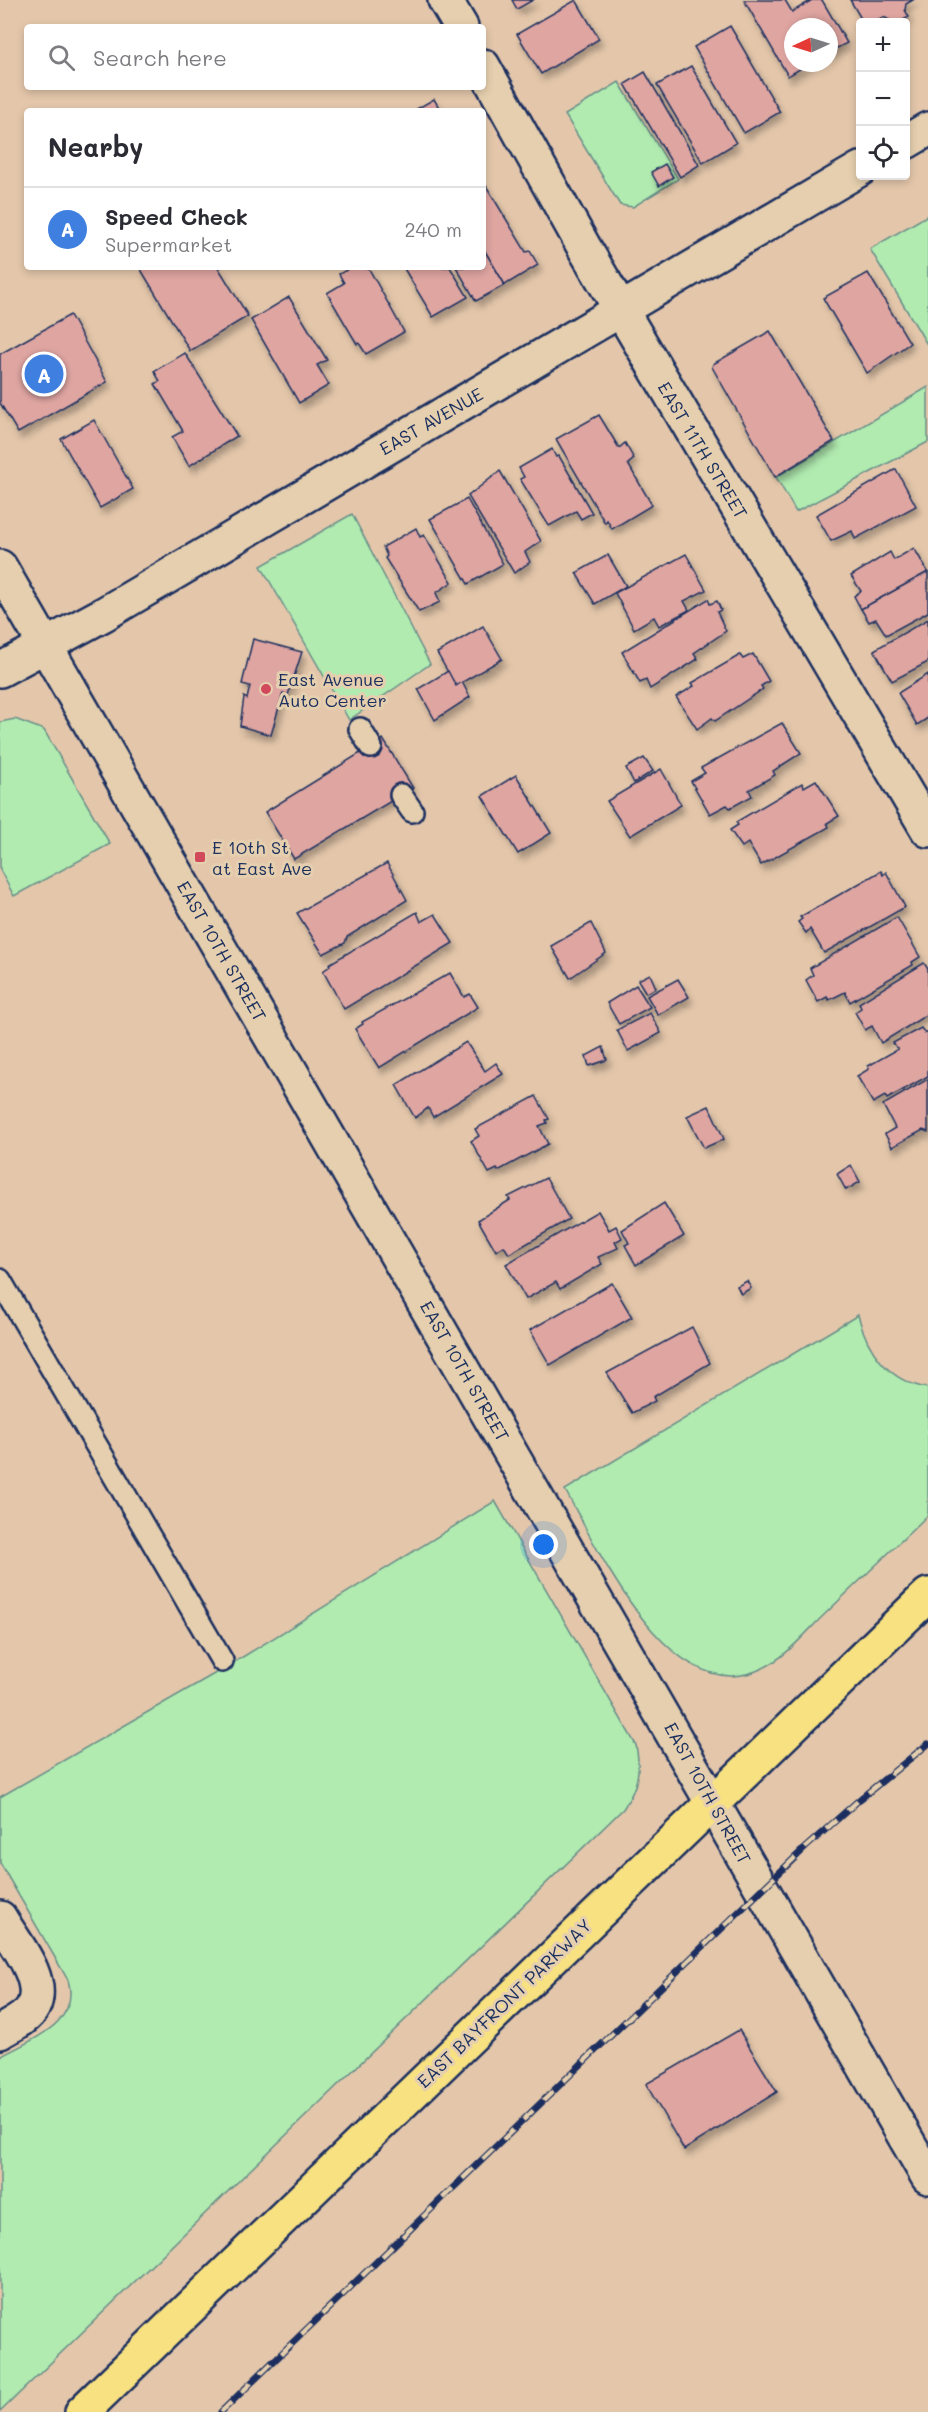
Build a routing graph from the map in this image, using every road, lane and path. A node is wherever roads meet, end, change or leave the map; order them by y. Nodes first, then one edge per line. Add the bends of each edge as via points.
1 (446, 0) edge
2 (459, 24) edge
3 (486, 71) edge
4 (928, 129) edge
5 (910, 140) edge
6 (856, 172) edge
7 (621, 310) junction
8 (0, 567) edge
9 (46, 646) junction
10 (0, 670) edge
11 (928, 830) edge
12 (0, 1280) edge
13 (928, 1595) edge
14 (222, 1661) dead end
15 (713, 1802) junction
16 (0, 1918) edge
17 (8, 2027) edge
18 (928, 2177) edge
19 (82, 2412) edge

1 - 2 street
3 - 7 street, EAST 11TH STREET
4 - 5 street
6 - 7 street, EAST AVENUE
7 - 9 street, EAST AVENUE
7 - 11 street, EAST 11TH STREET
8 - 9 street, EAST 10TH STREET
9 - 10 street, EAST AVENUE
9 - 15 street, EAST 10TH STREET
12 - 14 lane
13 - 15 highway, EAST BAYFRONT PARKWAY
15 - 18 street, EAST 10TH STREET
15 - 19 highway, EAST BAYFRONT PARKWAY
16 - 17 street via 31,1972 36,1989 33,2007

